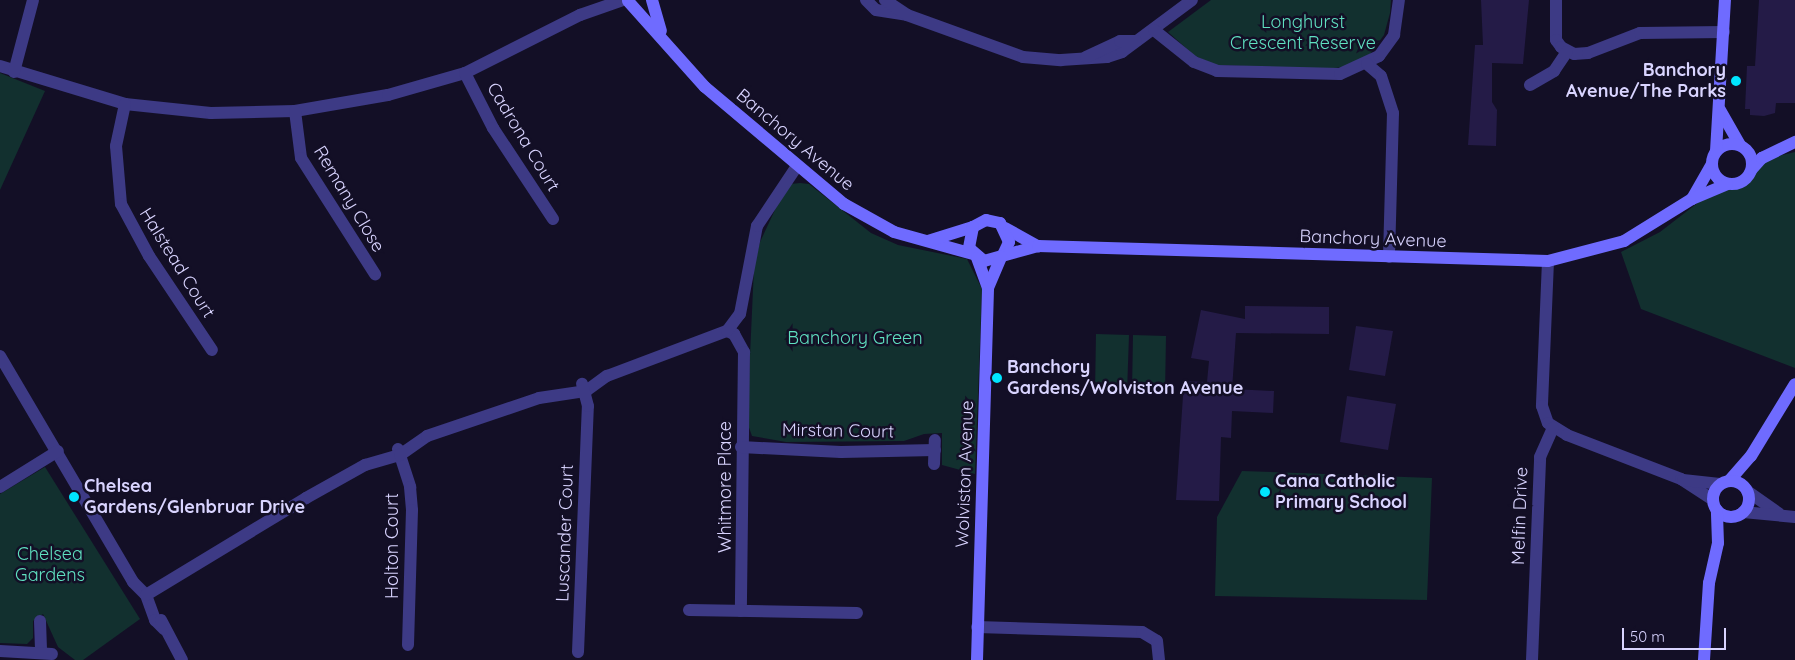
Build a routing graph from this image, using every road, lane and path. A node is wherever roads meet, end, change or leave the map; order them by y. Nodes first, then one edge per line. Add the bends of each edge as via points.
1 (33, 0) edge
2 (601, 0) edge
3 (626, 0) edge
4 (639, 0) edge
5 (652, 0) edge
6 (866, 0) edge
7 (885, 0) edge
8 (1192, 0) edge
9 (1399, 0) edge
10 (1556, 0) edge
11 (1725, 0) edge
12 (580, 15) junction
13 (907, 15) junction
14 (1154, 30) junction
15 (1724, 32) junction
16 (662, 34) junction
17 (1567, 52) junction
18 (1367, 64) junction
19 (0, 66) edge
20 (14, 72) junction
21 (465, 73) junction
22 (1530, 85) dead end
23 (125, 104) junction
24 (1720, 110) junction
25 (295, 111) junction
26 (1795, 142) edge
27 (1742, 146) junction
28 (1777, 149) junction
29 (1716, 151) junction
30 (1712, 164) junction
31 (797, 166) junction
32 (1752, 169) junction
33 (1727, 184) junction
34 (1692, 199) junction
35 (552, 219) dead end
36 (973, 227) junction
37 (1005, 228) junction
38 (928, 241) junction
39 (1038, 246) junction
40 (975, 256) junction
41 (1002, 256) junction
42 (1389, 257) junction
43 (1548, 261) junction
44 (375, 274) dead end
45 (988, 288) junction
46 (730, 334) junction
47 (212, 350) dead end
48 (0, 356) edge
49 (1795, 384) edge
50 (582, 389) junction
51 (1553, 428) junction
52 (741, 447) junction
53 (58, 451) junction
54 (399, 452) junction
55 (1751, 456) junction
56 (934, 464) dead end
57 (1681, 480) junction
58 (1724, 483) junction
59 (0, 487) edge
60 (1746, 489) junction
61 (1715, 505) junction
62 (1779, 513) junction
63 (1738, 514) junction
64 (1795, 517) edge
65 (1718, 543) junction
66 (150, 593) junction
67 (689, 610) dead end
68 (741, 611) junction
69 (858, 613) dead end
70 (40, 621) dead end
71 (977, 626) junction
72 (408, 645) dead end
73 (0, 651) edge
74 (578, 652) dead end
75 (182, 660) edge
76 (976, 660) edge
77 (1159, 660) edge
78 (1532, 660) edge
79 (1704, 660) edge

1 - 20 street
2 - 12 street
3 - 4 street
3 - 12 street
3 - 16 street, Banchory Avenue
5 - 16 street, Banchory Avenue
6 - 13 street via 876,10
7 - 13 street
8 - 14 street
9 - 18 street via 1394,35 1379,56
10 - 17 street via 1556,40
11 - 15 street
12 - 21 street
13 - 14 street via 1023,56 1086,57 1120,41 1136,40
14 - 18 street via 1194,62 1217,71 1324,76
15 - 17 street via 1640,33 1588,53
15 - 24 street
16 - 31 street, Banchory Avenue via 706,87
17 - 22 street via 1554,71
18 - 42 street via 1382,76 1393,113
19 - 20 street
20 - 23 street
21 - 25 street via 388,95
21 - 35 street, Cadrona Court via 492,128
23 - 25 street via 211,113
23 - 47 street, Halstead Court via 116,146 120,204 149,256
24 - 27 street
24 - 29 street
25 - 44 street, Remany Close via 301,158
26 - 28 street
27 - 28 street
27 - 29 street via 1728,144
27 - 32 street via 1752,159
28 - 32 street
29 - 30 street
30 - 33 street via 1715,176
30 - 34 street, Banchory Avenue
31 - 38 street, Banchory Avenue via 869,220
31 - 46 street via 757,226 737,321
32 - 33 street via 1743,181
33 - 34 street, Banchory Avenue
34 - 43 street, Banchory Avenue via 1624,241
36 - 37 street via 986,220
36 - 38 street
36 - 40 street via 968,241
37 - 39 street, Banchory Avenue
37 - 41 street via 1009,242
38 - 40 street, Banchory Avenue
39 - 41 street, Banchory Avenue
39 - 42 street, Banchory Avenue
40 - 41 street via 991,261
40 - 45 street, Wolviston Avenue
41 - 45 street, Wolviston Avenue
42 - 43 street, Banchory Avenue
43 - 51 street via 1542,406 1544,419
45 - 71 street, Wolviston Avenue
46 - 50 street via 628,368 604,371
46 - 52 street, Whitmore Place via 744,364
48 - 53 street
49 - 55 street
50 - 54 street via 552,387 539,398 440,431 414,434
50 - 74 street, Luscander Court via 586,415
51 - 57 street
51 - 78 street, Melfin Drive via 1540,457
52 - 56 street, Mirstan Court via 841,452 935,445
52 - 68 street, Whitmore Place via 745,523
53 - 59 street
53 - 66 street via 129,570
54 - 66 street via 379,452 365,465
54 - 72 street, Holton Court via 410,487 412,510
55 - 58 street
55 - 60 street
57 - 58 street
57 - 61 street
58 - 60 street
58 - 61 street
60 - 62 street
60 - 63 street via 1748,502
61 - 63 street
61 - 65 street
62 - 63 street
62 - 64 street
63 - 65 street
65 - 79 street via 1709,583
66 - 75 street via 164,629
67 - 68 street
68 - 69 street
70 - 73 street via 47,653
71 - 76 street, Wolviston Avenue
71 - 77 street via 1142,632 1157,641

